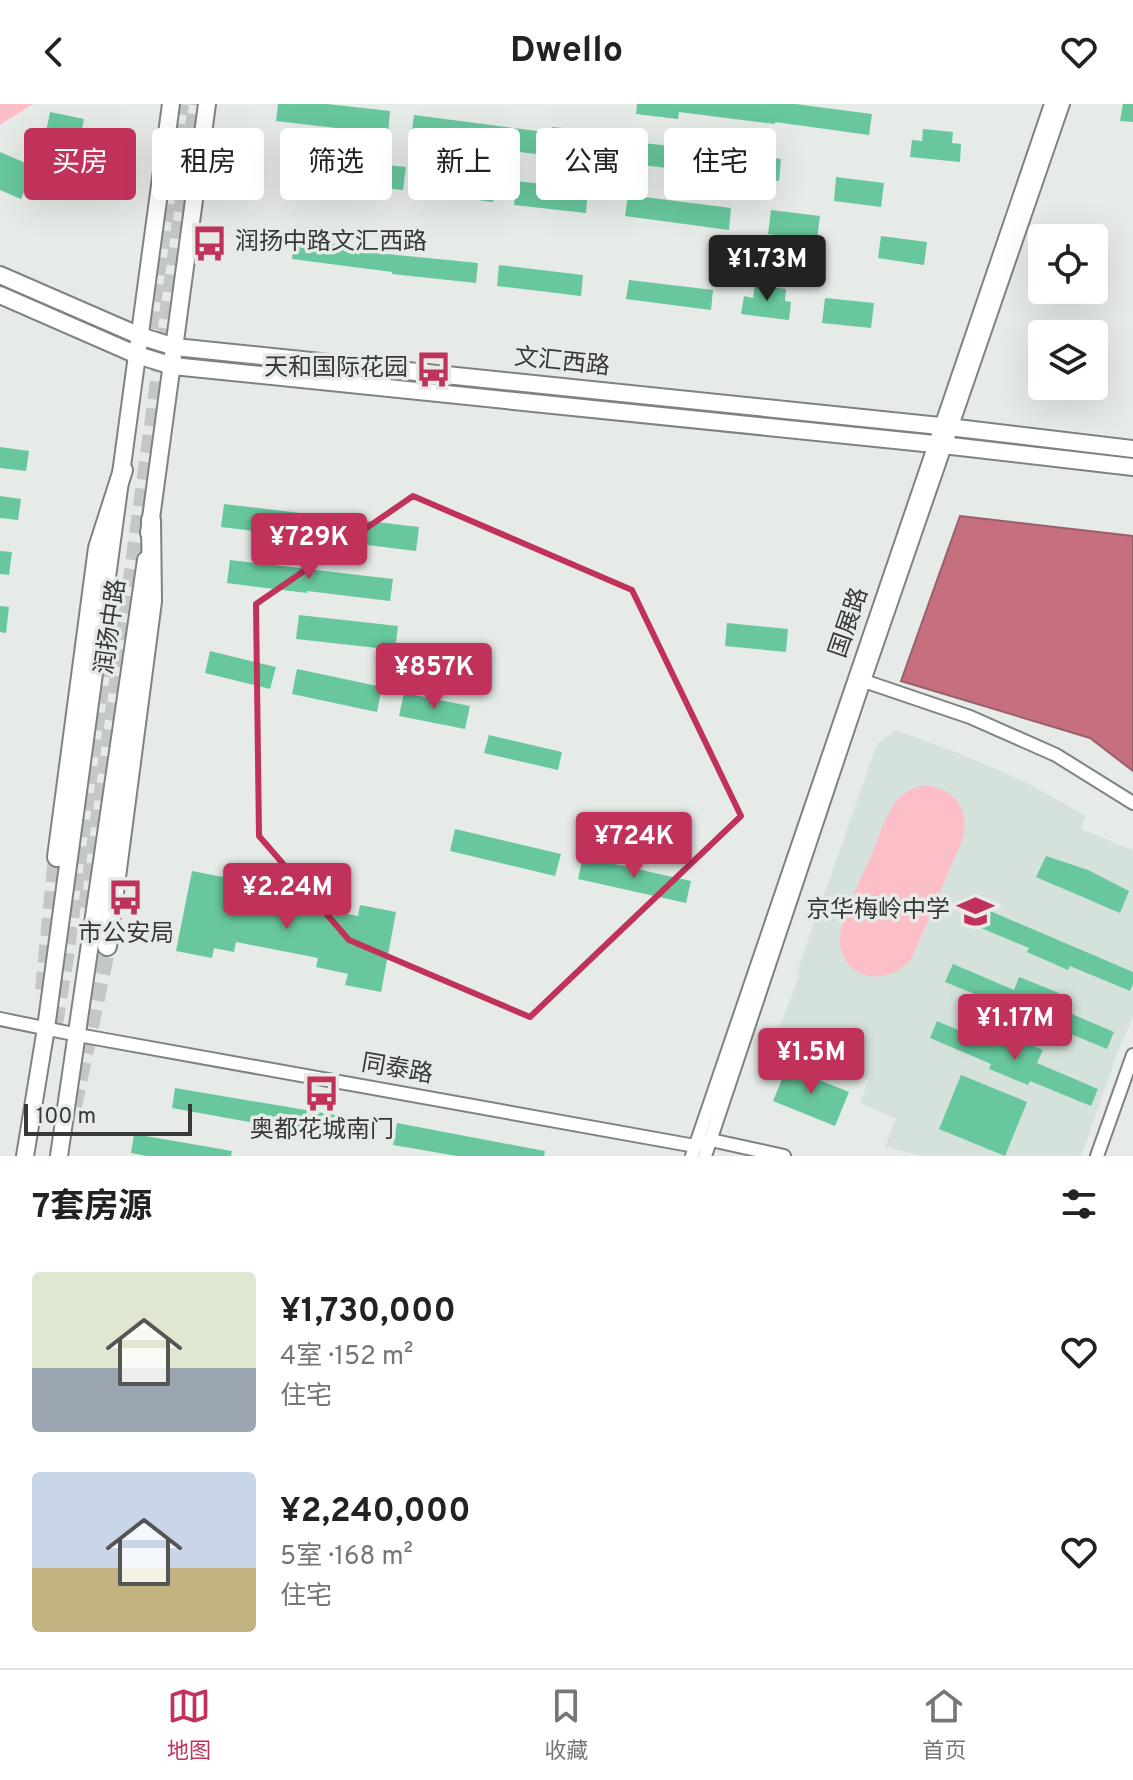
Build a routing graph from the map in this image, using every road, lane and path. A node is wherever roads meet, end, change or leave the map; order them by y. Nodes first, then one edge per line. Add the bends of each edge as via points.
1 (171, 104) edge
2 (207, 104) edge
3 (1051, 104) edge
4 (1063, 104) edge
5 (0, 275) edge
6 (0, 295) edge
7 (140, 336) junction
8 (175, 347) junction
9 (137, 355) junction
10 (173, 366) junction
11 (945, 427) junction
12 (940, 444) junction
13 (1133, 449) edge
14 (1133, 467) edge
15 (123, 470) junction
16 (151, 520) junction
17 (864, 681) junction
18 (1133, 803) edge
19 (57, 857) tunnel mouth
20 (107, 946) tunnel mouth
21 (0, 1019) edge
22 (46, 1028) junction
23 (78, 1035) junction
24 (1133, 1055) edge
25 (711, 1140) junction
26 (693, 1151) edge
27 (25, 1156) edge
28 (59, 1156) edge
29 (705, 1156) edge
30 (784, 1156) edge
31 (1097, 1156) edge

1 - 7 main road, 润扬中路
2 - 8 main road, 润扬中路
3 - 11 street, 国展路
4 - 11 street, 国展路
5 - 7 main road, 文汇西路
6 - 9 main road, 文汇西路
7 - 8 main road, 文汇西路
7 - 9 main road, 润扬中路
8 - 10 main road, 润扬中路
8 - 11 main road, 文汇西路
9 - 10 main road, 文汇西路
9 - 15 main road, 润扬中路
10 - 12 main road, 文汇西路
10 - 16 main road, 润扬中路
11 - 12 street, 国展路
11 - 13 main road, 文汇西路
12 - 14 main road, 文汇西路
12 - 17 street, 国展路
12 - 26 street, 国展路
15 - 19 highway via 98,548
15 - 22 main road, 润扬中路
16 - 20 highway via 152,601
16 - 23 main road, 润扬中路
17 - 18 street via 970,717 1056,755
17 - 25 street, 国展路
21 - 22 street, 同泰路
22 - 23 street, 同泰路
22 - 27 main road, 润扬中路
23 - 26 street, 同泰路
23 - 28 main road, 润扬中路
24 - 31 street
25 - 26 street
25 - 29 street, 国展路
25 - 30 street

